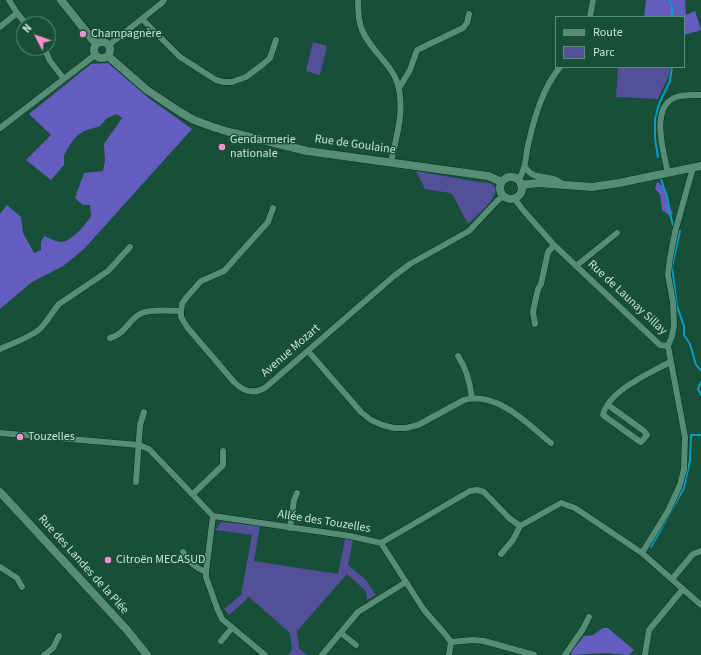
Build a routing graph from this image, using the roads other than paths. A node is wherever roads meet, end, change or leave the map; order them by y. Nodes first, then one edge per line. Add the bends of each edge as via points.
1 (9, 0) edge
2 (61, 0) edge
3 (164, 0) edge
4 (358, 0) edge
5 (593, 0) edge
6 (17, 13) junction
7 (468, 14) dead end
8 (19, 16) edge
9 (590, 16) edge
10 (142, 19) junction
11 (0, 27) edge
12 (276, 40) dead end
13 (96, 44) junction
14 (109, 45) junction
15 (95, 55) junction
16 (48, 56) edge
17 (108, 56) junction
18 (559, 68) edge
19 (64, 80) junction
20 (399, 88) junction
21 (701, 95) edge
22 (0, 128) edge
23 (390, 162) junction
24 (701, 166) edge
25 (525, 167) junction
26 (691, 168) junction
27 (668, 173) junction
28 (502, 182) junction
29 (520, 183) junction
30 (566, 186) junction
31 (504, 196) junction
32 (514, 198) junction
33 (273, 208) dead end
34 (617, 233) dead end
35 (554, 245) junction
36 (130, 247) dead end
37 (576, 266) junction
38 (181, 311) junction
39 (535, 324) dead end
40 (110, 338) dead end
41 (668, 346) junction
42 (0, 348) edge
43 (308, 351) junction
44 (458, 356) dead end
45 (670, 362) junction
46 (472, 398) junction
47 (608, 405) junction
48 (144, 412) dead end
49 (0, 433) edge
50 (551, 442) dead end
51 (139, 445) junction
52 (223, 450) dead end
53 (136, 482) dead end
54 (0, 492) edge
55 (297, 493) dead end
56 (193, 494) junction
57 (213, 516) junction
58 (520, 526) junction
59 (290, 528) junction
60 (381, 543) junction
61 (701, 550) edge
62 (183, 552) dead end
63 (642, 553) junction
64 (501, 554) dead end
65 (0, 567) edge
66 (206, 572) junction
67 (672, 579) junction
68 (406, 582) junction
69 (22, 587) dead end
70 (683, 589) junction
71 (701, 605) edge
72 (589, 617) dead end
73 (232, 628) junction
74 (341, 633) junction
75 (60, 636) dead end
76 (221, 641) dead end
77 (451, 642) junction
78 (356, 645) dead end
79 (145, 654) edge
80 (44, 655) edge
81 (265, 655) edge
82 (322, 655) edge
83 (449, 655) edge
84 (534, 655) edge
85 (565, 655) edge
86 (645, 655) edge

1 - 6 street
2 - 13 street
3 - 10 street
4 - 20 street via 362,30 395,76
5 - 9 street
6 - 8 street
6 - 11 street
7 - 20 street via 467,23 463,28 417,50 410,70
10 - 12 street via 180,57 216,80 224,82 232,82 246,76 262,65 270,58
10 - 14 street
13 - 14 street via 102,42
13 - 15 street
14 - 17 street
15 - 17 street via 103,59
15 - 19 street
16 - 19 street
17 - 23 street, Rue de Goulaine via 147,90 194,120 307,151
18 - 25 street via 539,104
19 - 22 street
20 - 23 street via 402,109
21 - 27 street via 672,98 664,108 661,129
23 - 28 street, Rue de Goulaine via 488,176
24 - 26 street
25 - 29 street
25 - 30 street via 531,175 555,179
26 - 27 street
26 - 41 street, Rue de Launay Sillay via 670,258 668,275 674,326
27 - 30 street via 608,185
28 - 29 street via 510,177
28 - 31 street via 500,191
29 - 30 street
29 - 32 street via 519,194
31 - 32 street
31 - 43 street, Avenue Mozart via 469,231 410,264
32 - 35 street, Rue de Launay Sillay
33 - 38 street via 268,222 224,272 201,281 182,304
34 - 37 street
35 - 37 street, Rue de Launay Sillay
35 - 39 street via 548,252 538,290 534,312
36 - 42 street via 108,271 59,304 41,328
37 - 41 street, Rue de Launay Sillay via 660,345
38 - 40 street via 142,313 118,336
38 - 43 street, Avenue Mozart via 181,317 187,327 234,382 249,391 266,387
41 - 45 street
43 - 46 street via 361,412 382,425 394,428 418,425
44 - 46 street via 464,364
45 - 47 street via 630,384
45 - 63 street via 686,437 684,469 668,511
46 - 50 street via 504,406
47 - 47 street via 602,415 638,441 644,440 647,435 644,431
48 - 51 street via 140,425
49 - 51 street
51 - 53 street
51 - 56 street via 148,449
52 - 56 street via 223,465
54 - 79 street, Rue des Landes de la Plée via 127,630
55 - 59 street
56 - 57 street
57 - 59 street, Allée des Touzelles
57 - 66 street
58 - 60 street, Allée des Touzelles via 484,492 477,490 470,491
58 - 63 street via 561,503 575,508
58 - 64 street via 513,540
59 - 60 street, Allée des Touzelles
60 - 68 street
61 - 67 street via 693,554
62 - 66 street via 198,570
63 - 67 street
65 - 69 street via 17,578
66 - 73 street via 222,619
67 - 70 street
68 - 74 street via 358,612
68 - 77 street via 424,610
70 - 71 street
70 - 86 street via 649,630
72 - 85 street
73 - 76 street
73 - 81 street
74 - 78 street
74 - 82 street
75 - 80 street via 53,648
77 - 83 street
77 - 84 street via 484,641

